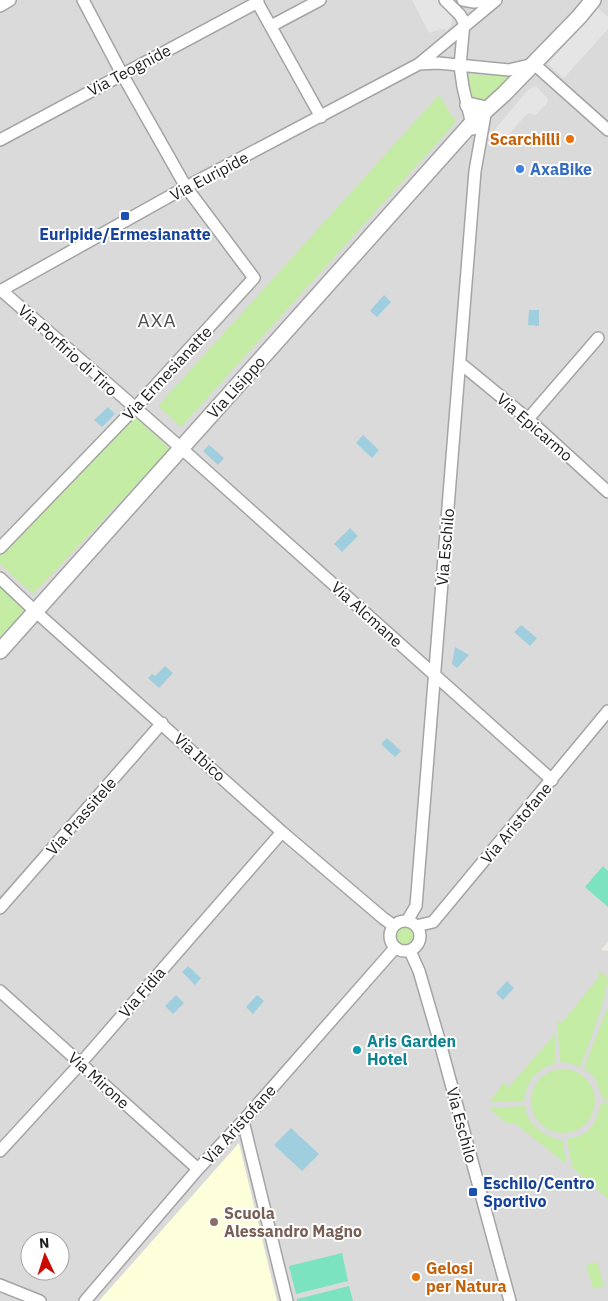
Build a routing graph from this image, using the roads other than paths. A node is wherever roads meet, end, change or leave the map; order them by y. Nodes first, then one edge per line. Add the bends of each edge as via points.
1 (10, 0) edge
2 (83, 0) edge
3 (320, 0) edge
4 (445, 0) edge
5 (463, 0) edge
6 (496, 0) edge
7 (584, 0) edge
8 (593, 0) edge
9 (257, 1) edge
10 (0, 6) edge
11 (579, 17) junction
12 (271, 26) junction
13 (464, 27) junction
14 (419, 64) junction
15 (534, 64) junction
16 (460, 66) junction
17 (122, 74) junction
18 (468, 105) junction
19 (486, 109) junction
20 (321, 117) junction
21 (472, 123) junction
22 (608, 130) edge
23 (0, 140) edge
24 (475, 171) junction
25 (186, 187) junction
26 (0, 291) edge
27 (598, 338) dead end
28 (460, 363) junction
29 (134, 409) junction
30 (528, 419) junction
31 (181, 448) junction
32 (608, 492) edge
33 (0, 548) edge
34 (4, 582) edge
35 (36, 612) junction
36 (0, 651) edge
37 (435, 675) junction
38 (608, 711) edge
39 (162, 724) junction
40 (552, 780) junction
41 (282, 832) junction
42 (0, 908) edge
43 (412, 923) junction
44 (394, 926) junction
45 (396, 948) junction
46 (410, 951) junction
47 (0, 991) edge
48 (80, 1064) junction
49 (243, 1121) junction
50 (0, 1151) edge
51 (198, 1169) junction
52 (0, 1285) edge
53 (40, 1301) edge
54 (85, 1301) edge
55 (287, 1301) edge
56 (510, 1301) edge

1 - 10 street
2 - 17 street
3 - 12 street
4 - 13 street via 460,15
5 - 6 street
6 - 13 street, Via Euripide
7 - 11 street
8 - 11 street, Via Lisippo
9 - 12 street
9 - 17 street, Via Teognide
11 - 15 street, Via Lisippo
12 - 20 street
13 - 14 street, Via Euripide
13 - 16 street
14 - 16 street
14 - 20 street, Via Euripide
15 - 16 street via 509,70
15 - 19 street, Via Lisippo
15 - 22 street
16 - 18 street
17 - 23 street, Via Teognide
17 - 25 street
18 - 19 street
18 - 21 street
19 - 21 street, Via Lisippo
19 - 24 street
20 - 25 street, Via Euripide
21 - 24 street
21 - 31 street, Via Lisippo
24 - 28 street, Via Eschilo
25 - 26 street, Via Euripide
25 - 29 street, Via Ermesianatte via 254,278
26 - 29 street, Via Porfirio di Tiro
27 - 30 street
28 - 30 street, Via Epicarmo
28 - 37 street, Via Eschilo
29 - 31 street, Via Porfirio di Tiro
29 - 33 street, Via Ermesianatte
30 - 32 street, Via Epicarmo
31 - 35 street, Via Lisippo
31 - 37 street, Via Alcmane
34 - 35 street, Via Ibico
35 - 36 street, Via Lisippo
35 - 39 street, Via Ibico
37 - 40 street, Via Alcmane
37 - 43 street, Via Eschilo
38 - 40 street, Via Aristofane
39 - 41 street, Via Ibico
39 - 42 street, Via Prassitele
40 - 43 street, Via Aristofane via 433,922
41 - 44 street, Via Ibico
41 - 48 street, Via Fidia
43 - 44 street via 400,922
43 - 46 street via 420,932 419,942
44 - 45 street via 390,942
45 - 46 street via 402,952
45 - 49 street, Via Aristofane
46 - 56 street, Via Eschilo via 420,971
47 - 48 street, Via Mirone
48 - 50 street, Via Fidia
48 - 51 street, Via Mirone
49 - 51 street, Via Aristofane
49 - 55 street
51 - 54 street, Via Aristofane
52 - 53 street

